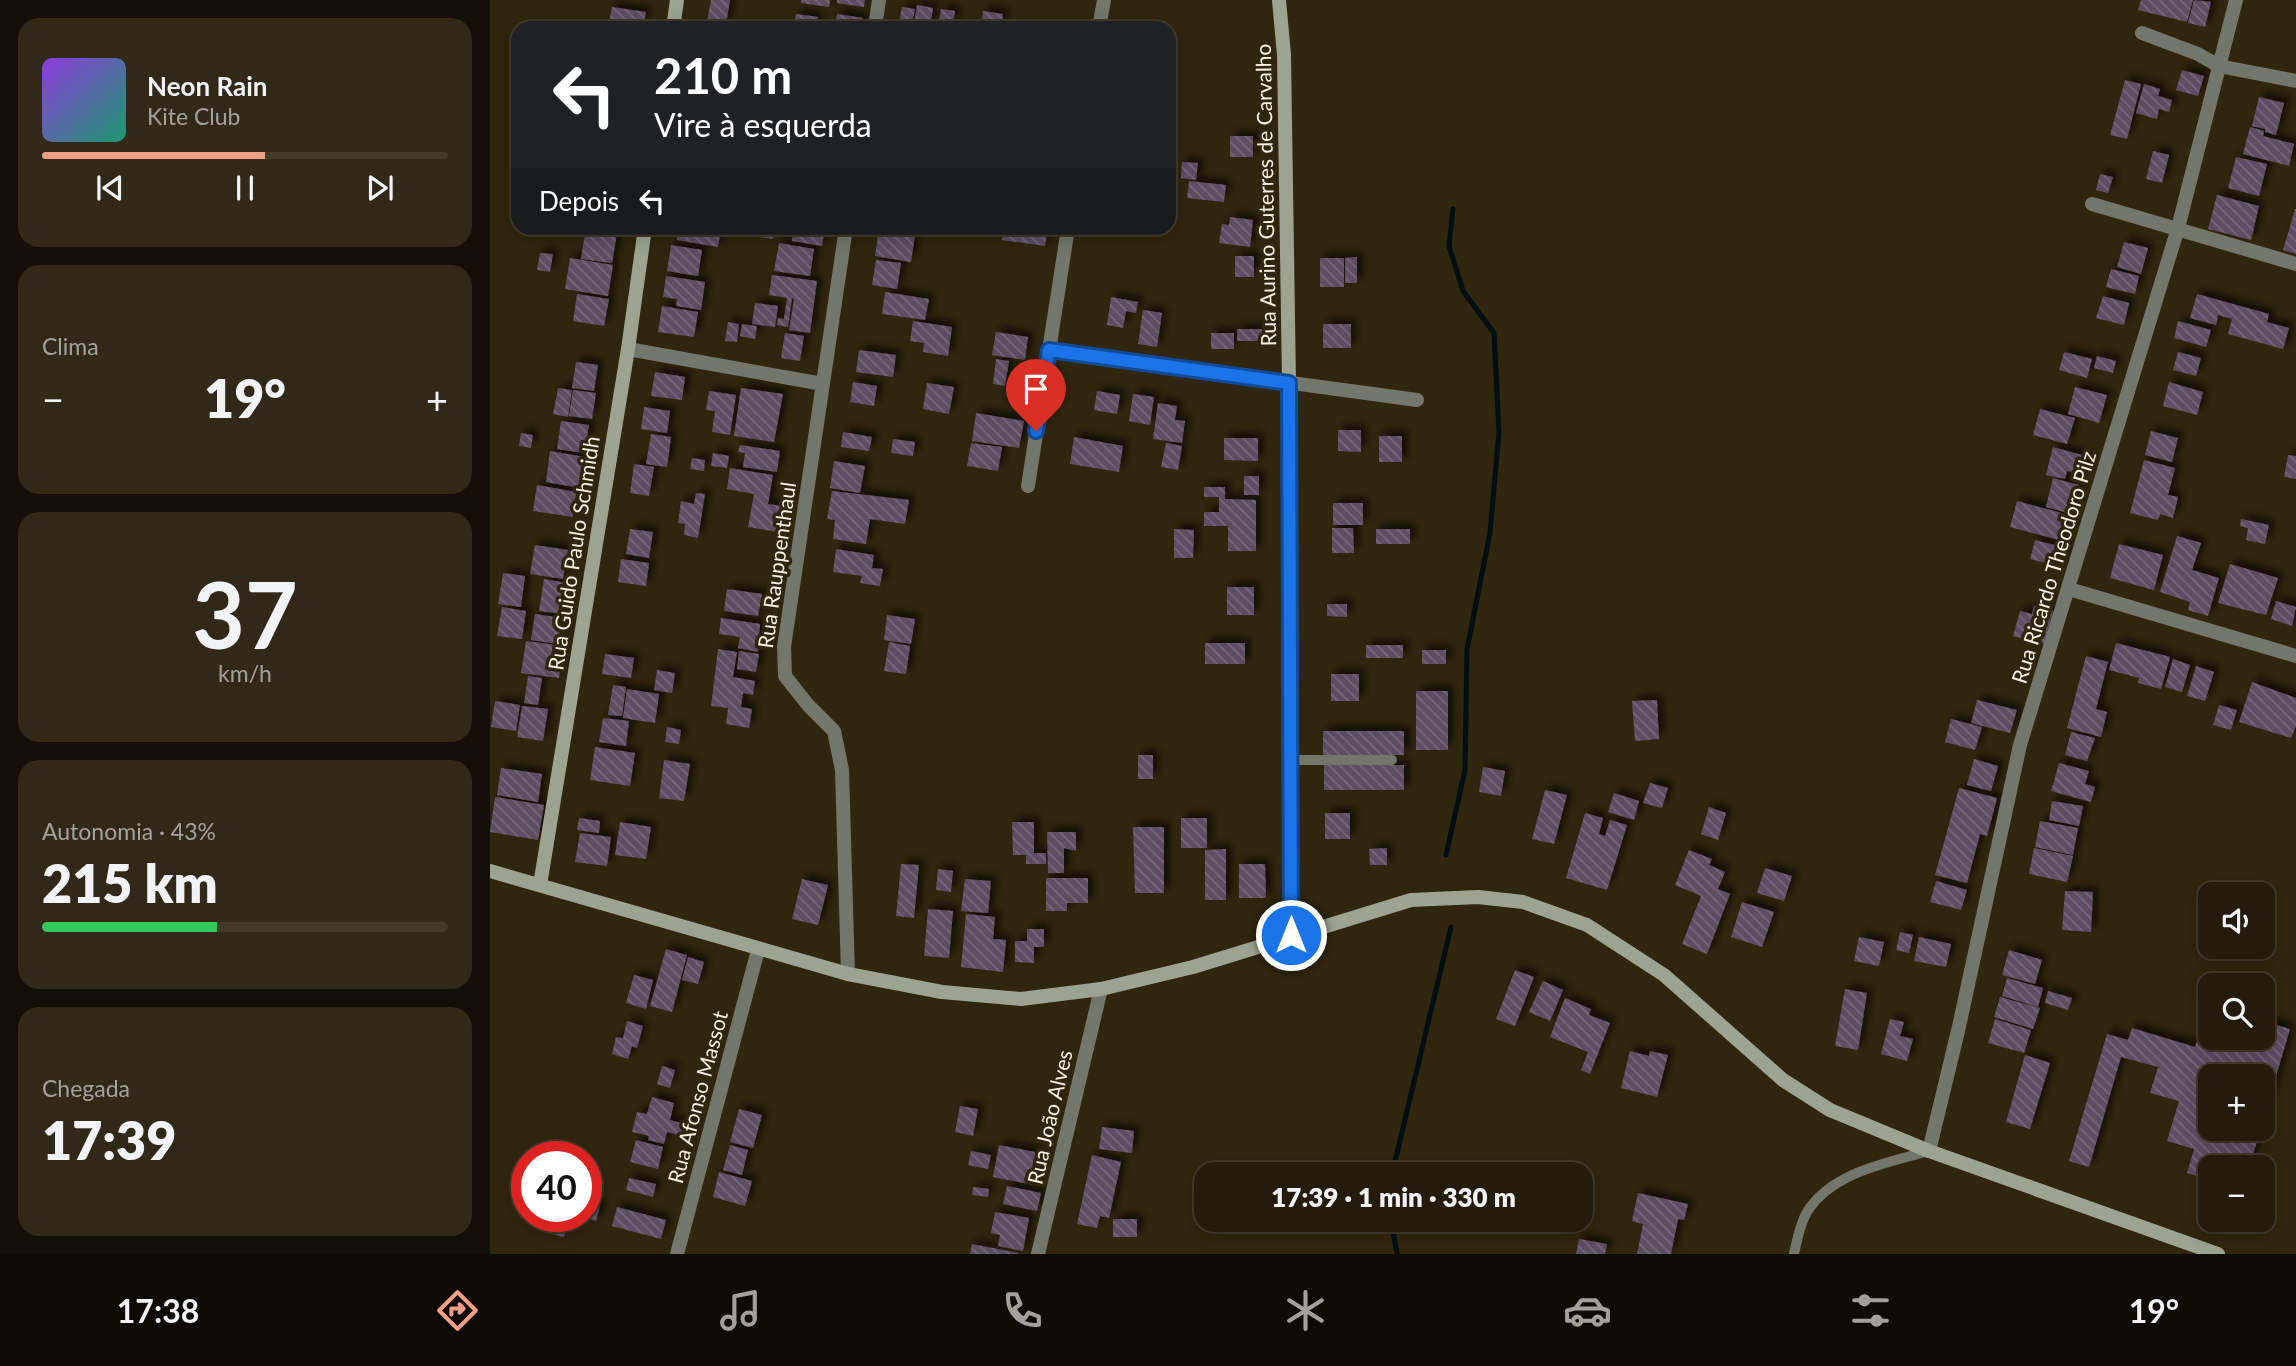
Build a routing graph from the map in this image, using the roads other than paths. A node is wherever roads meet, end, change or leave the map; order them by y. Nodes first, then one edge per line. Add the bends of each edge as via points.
1 (677, 0) edge
2 (879, 0) edge
3 (1104, 0) edge
4 (1279, 0) edge
5 (2236, 0) edge
6 (674, 21) edge
7 (876, 21) edge
8 (1100, 21) edge
9 (2142, 33) dead end
10 (2219, 66) junction
11 (2296, 81) edge
12 (2092, 204) dead end
13 (2178, 228) junction
14 (644, 235) edge
15 (845, 235) edge
16 (1067, 235) edge
17 (2296, 264) edge
18 (628, 349) junction
19 (1049, 350) junction
20 (1289, 383) junction
21 (823, 384) junction
22 (1417, 400) dead end
23 (1027, 486) dead end
24 (2069, 589) junction
25 (2296, 656) edge
26 (1290, 760) junction
27 (1392, 760) dead end
28 (490, 871) edge
29 (540, 885) junction
30 (1291, 935) junction
31 (758, 950) junction
32 (848, 974) junction
33 (1101, 989) junction
34 (1929, 1151) junction
35 (677, 1254) edge
36 (1038, 1254) edge
37 (1794, 1254) edge
38 (2218, 1254) edge

1 - 6 main road
2 - 7 street
3 - 8 street
4 - 20 main road, Rua Aurino Guterres de Carvalho via 1284,55
5 - 10 street, Rua Ricardo Theodoro Pilz
9 - 10 street
10 - 11 street
10 - 13 street, Rua Ricardo Theodoro Pilz
12 - 13 street
13 - 17 street
13 - 24 street, Rua Ricardo Theodoro Pilz
14 - 18 main road, Rua Guido Paulo Schmidh
15 - 21 street, Rua Rauppenthaul
16 - 19 street
18 - 21 street
18 - 29 main road, Rua Guido Paulo Schmidh
19 - 20 street
19 - 23 street
20 - 22 street
20 - 26 main road, Rua Aurino Guterres de Carvalho
21 - 32 street, Rua Rauppenthaul via 784,648 785,676 834,731 837,744 842,770
24 - 25 street
24 - 34 street, Rua Ricardo Theodoro Pilz via 2020,745
26 - 27 lane
26 - 30 main road, Rua Aurino Guterres de Carvalho
28 - 29 main road
29 - 31 main road
30 - 33 main road via 1193,967
30 - 34 main road via 1411,900 1479,897 1523,902 1587,925 1664,975 1783,1080 1830,1110
31 - 32 main road
31 - 35 street, Rua Afonso Massot
32 - 33 main road via 942,992 1021,999
33 - 36 street, Rua João Alves
34 - 37 lane via 1859,1171 1833,1186 1807,1212
34 - 38 main road

